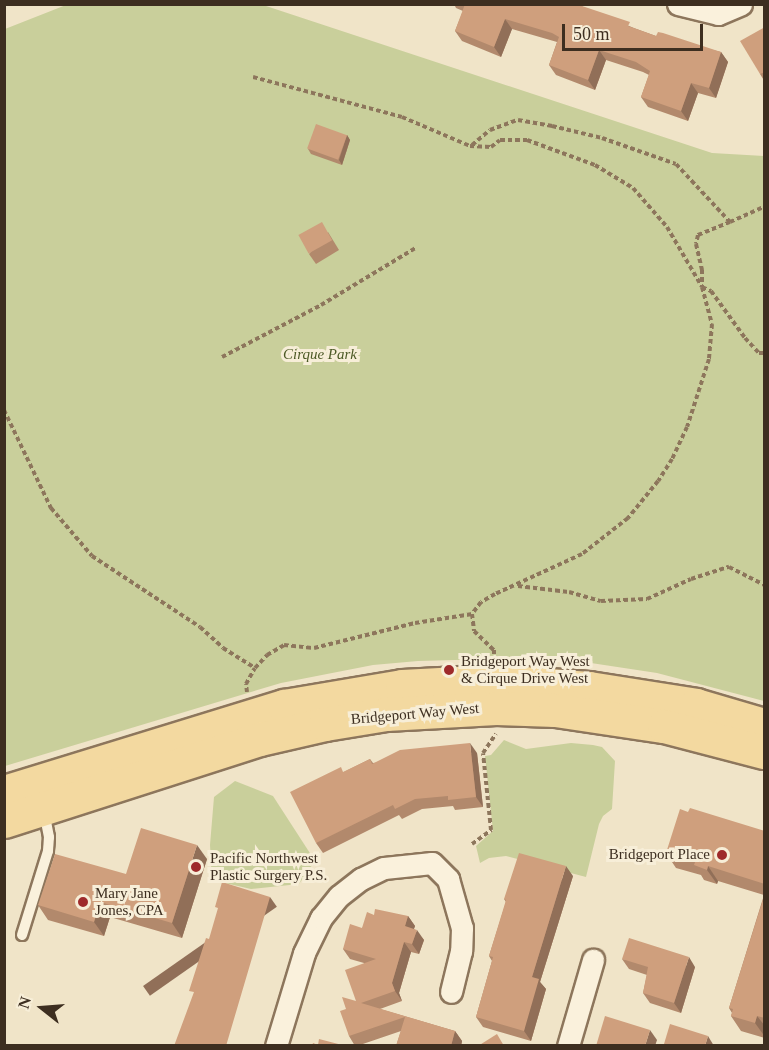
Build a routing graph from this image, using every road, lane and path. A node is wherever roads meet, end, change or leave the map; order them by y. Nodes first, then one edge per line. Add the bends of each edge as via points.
1 (678, 4) edge
2 (740, 5) edge
3 (253, 78) dead end
4 (470, 146) junction
5 (765, 207) edge
6 (730, 222) junction
7 (417, 247) dead end
8 (702, 287) junction
9 (765, 353) edge
10 (222, 357) dead end
11 (4, 411) edge
12 (765, 585) edge
13 (514, 586) junction
14 (472, 614) junction
15 (255, 668) junction
16 (495, 668) dead end
17 (247, 695) dead end
18 (496, 724) dead end
19 (765, 725) edge
20 (765, 752) edge
21 (4, 792) edge
22 (43, 809) junction
23 (4, 821) edge
24 (472, 844) dead end
25 (22, 935) dead end
26 (593, 960) dead end
27 (451, 992) dead end
28 (276, 1046) edge
29 (568, 1046) edge

1 - 2 street via 712,14
3 - 4 path via 402,117
4 - 6 path via 490,130 518,120 602,138 676,164
4 - 8 path via 491,147 500,140 527,140 595,165 633,188 667,227
5 - 6 path
6 - 8 path via 698,235
7 - 10 path
8 - 9 path via 711,291 744,338 759,353
8 - 13 path via 712,324 709,359 672,459 643,501 582,554
11 - 15 path via 51,508 92,556
12 - 13 path via 729,567 647,599 601,602 569,592
13 - 14 path via 481,602
14 - 15 path via 415,623 314,648 284,645
14 - 16 path via 474,631 494,650
15 - 17 path via 246,684
18 - 24 path via 496,734 483,753 491,830
19 - 21 main road, Bridgeport Way West via 696,705 589,688 496,681 402,686 284,706
20 - 22 main road, Bridgeport Way West via 609,715 496,708 426,710 325,724 260,739
22 - 23 main road, Bridgeport Way West
22 - 25 lane via 48,850
26 - 29 street
27 - 28 street via 462,928 448,879 432,863 384,868 339,896 321,918 304,953

